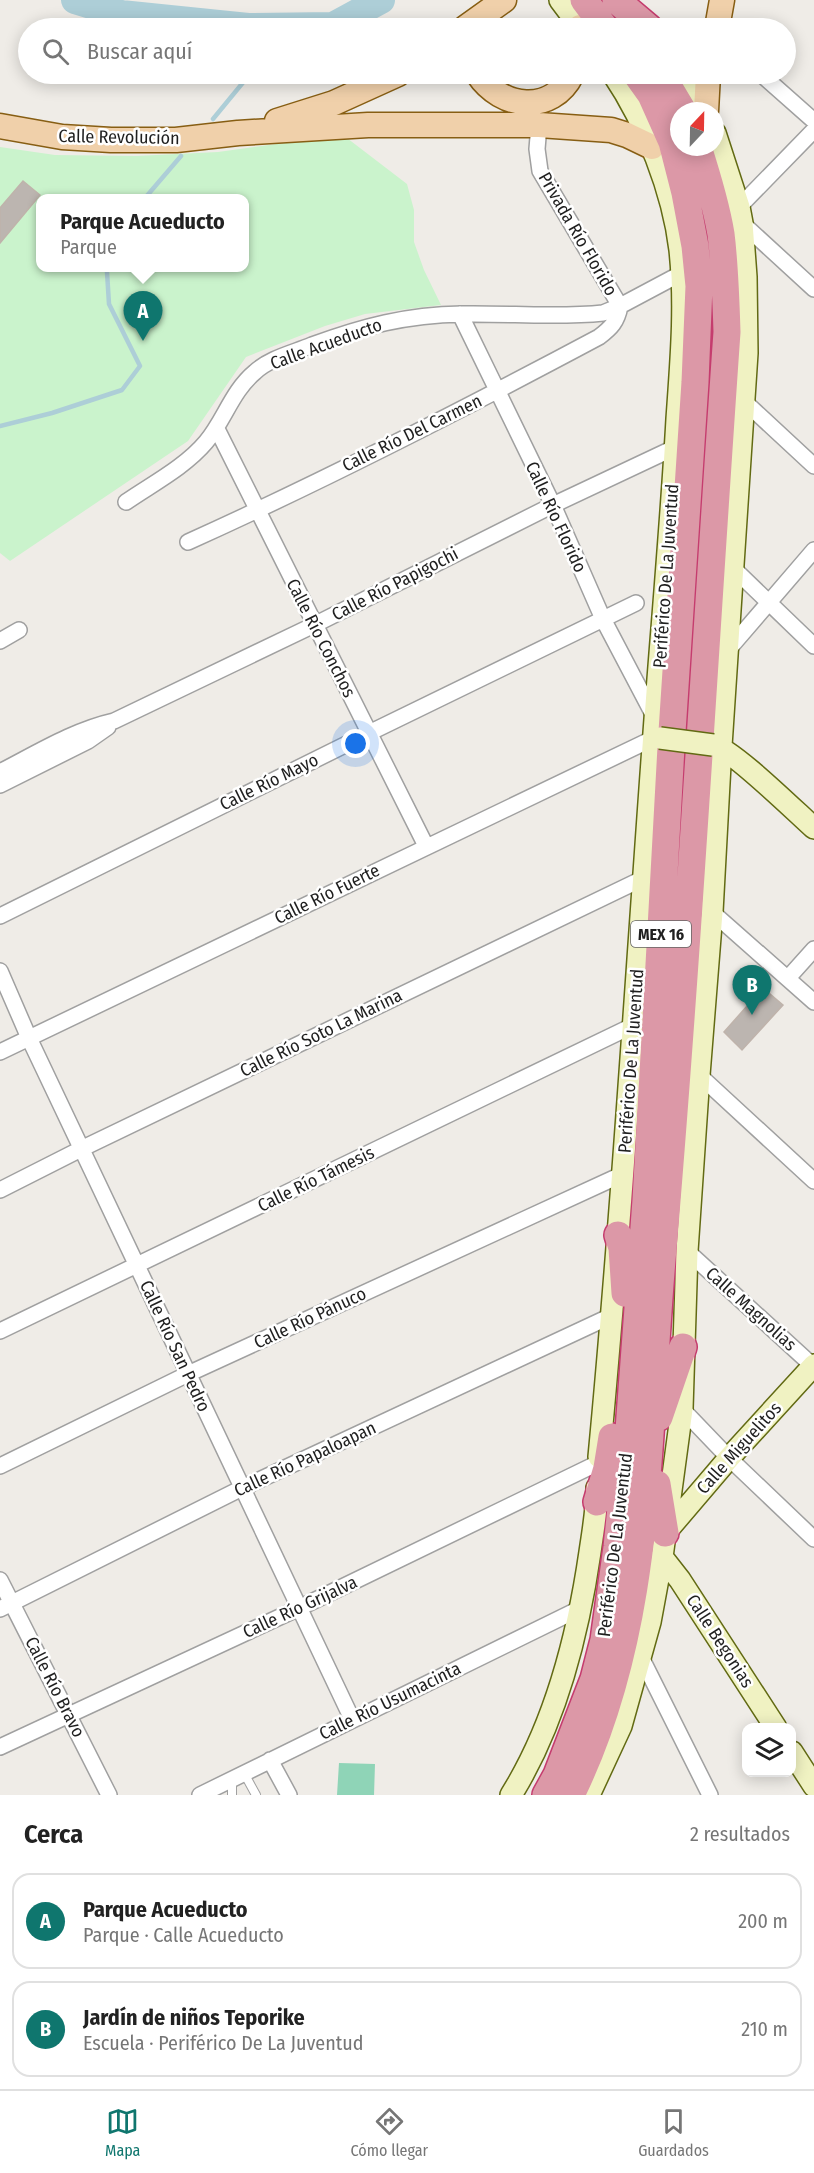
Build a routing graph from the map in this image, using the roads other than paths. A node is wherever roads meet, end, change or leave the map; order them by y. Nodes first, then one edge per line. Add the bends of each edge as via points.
1 (504, 0) edge
2 (560, 0) edge
3 (584, 0) edge
4 (610, 0) edge
5 (616, 0) edge
6 (634, 0) edge
7 (722, 0) edge
8 (481, 18) edge
9 (577, 18) edge
10 (586, 18) edge
11 (624, 18) edge
12 (637, 18) edge
13 (647, 18) edge
14 (719, 18) edge
15 (376, 84) edge
16 (485, 84) edge
17 (567, 84) edge
18 (620, 84) edge
19 (643, 84) edge
20 (667, 84) edge
21 (691, 84) edge
22 (707, 84) edge
23 (772, 84) edge
24 (678, 102) edge
25 (701, 102) edge
26 (706, 102) edge
27 (814, 121) edge
28 (539, 125) junction
29 (0, 126) edge
30 (814, 130) edge
31 (238, 133) junction
32 (652, 147) junction
33 (701, 156) edge
34 (722, 156) edge
35 (740, 215) junction
36 (682, 273) junction
37 (814, 290) edge
38 (620, 306) junction
39 (460, 314) junction
40 (496, 392) junction
41 (745, 402) junction
42 (217, 429) junction
43 (676, 447) junction
44 (814, 466) edge
45 (126, 502) dead end
46 (553, 505) junction
47 (258, 510) junction
48 (188, 542) dead end
49 (814, 550) edge
50 (733, 568) junction
51 (636, 603) dead end
52 (768, 603) junction
53 (603, 619) junction
54 (314, 625) junction
55 (19, 630) dead end
56 (0, 641) edge
57 (814, 646) edge
58 (728, 650) junction
59 (114, 721) junction
60 (656, 731) junction
61 (369, 733) junction
62 (717, 746) junction
63 (0, 772) edge
64 (0, 785) edge
65 (814, 828) edge
66 (426, 846) junction
67 (644, 878) junction
68 (712, 912) junction
69 (0, 916) edge
70 (814, 949) edge
71 (0, 971) edge
72 (788, 978) junction
73 (814, 1002) edge
74 (632, 1026) junction
75 (29, 1038) junction
76 (0, 1052) edge
77 (699, 1075) junction
78 (81, 1149) junction
79 (623, 1174) junction
80 (814, 1181) edge
81 (0, 1190) edge
82 (618, 1235) junction
83 (687, 1251) junction
84 (137, 1266) junction
85 (612, 1315) junction
86 (0, 1331) edge
87 (682, 1347) junction
88 (634, 1348) junction
89 (814, 1366) edge
90 (188, 1374) junction
91 (682, 1409) junction
92 (650, 1442) junction
93 (729, 1458) junction
94 (598, 1463) junction
95 (0, 1466) edge
96 (242, 1488) junction
97 (597, 1502) junction
98 (814, 1539) edge
99 (664, 1545) junction
100 (0, 1580) edge
101 (6, 1606) edge
102 (299, 1608) junction
103 (581, 1608) junction
104 (641, 1657) junction
105 (69, 1714) junction
106 (352, 1719) junction
107 (773, 1723) edge
108 (0, 1747) edge
109 (796, 1757) edge
110 (270, 1760) junction
111 (238, 1776) junction
112 (812, 1776) edge
113 (109, 1795) edge
114 (200, 1795) edge
115 (232, 1795) edge
116 (256, 1795) edge
117 (289, 1795) edge
118 (511, 1795) edge
119 (546, 1795) edge
120 (572, 1795) edge
121 (589, 1795) edge
122 (710, 1795) edge

1 - 8 main road
2 - 9 main road
3 - 10 highway
4 - 11 highway
5 - 12 highway
6 - 13 main road
7 - 14 main road
15 - 31 main road via 334,103
16 - 17 main road via 507,100 530,103 553,97
18 - 32 main road, Periférico De La Juventud
19 - 88 highway, Periférico De La Juventud / MEX 16 via 672,142 693,235 699,286 647,1188
20 - 24 highway
21 - 25 main road
22 - 26 main road
23 - 27 street
28 - 31 main road via 368,125
28 - 32 main road via 611,130
28 - 38 street, Privada Río Florido via 540,171
29 - 31 main road, Calle Revolución via 62,137 111,140 176,140
30 - 35 street
32 - 36 main road, Periférico De La Juventud via 670,205
33 - 92 highway, Periférico De La Juventud / MEX 16 via 720,232 727,332
34 - 35 main road
35 - 37 street
35 - 41 main road via 746,277
36 - 38 street, Calle Acueducto
36 - 43 main road, Periférico De La Juventud
38 - 39 street, Calle Acueducto via 593,314
38 - 40 street, Calle Río Del Carmen via 618,319 599,337
39 - 40 street, Calle Río Florido
39 - 42 street, Calle Acueducto via 376,323 273,360 255,371 241,387
40 - 46 street, Calle Río Florido
40 - 47 street, Calle Río Del Carmen
41 - 44 street
41 - 50 main road
42 - 45 street, Calle Acueducto via 186,460
42 - 47 street, Calle Río Conchos
43 - 46 street, Calle Río Papigochi
43 - 60 main road, Periférico De La Juventud
46 - 53 street, Calle Río Florido
46 - 54 street, Calle Río Papigochi
47 - 48 street, Calle Río Del Carmen
47 - 54 street, Calle Río Conchos
49 - 52 street
50 - 52 street
50 - 58 main road
51 - 53 street, Calle Río Mayo
52 - 57 street
52 - 58 street
53 - 60 street, Calle Río Florido
53 - 61 street, Calle Río Mayo
54 - 59 street, Calle Río Papigochi
54 - 61 street, Calle Río Conchos
55 - 56 street
58 - 62 main road
59 - 63 street, Calle Río Papigochi via 81,731
59 - 64 street, Calle Río Papigochi via 88,741
60 - 62 main road, bridge
60 - 66 street, Calle Río Fuerte
60 - 67 main road, Periférico De La Juventud
61 - 66 street, Calle Río Conchos
61 - 69 street, Calle Río Mayo
62 - 65 main road
62 - 68 main road
66 - 75 street, Calle Río Fuerte
67 - 74 main road, Periférico De La Juventud
67 - 78 street, Calle Río Soto La Marina
68 - 72 street
68 - 77 main road
70 - 72 street
71 - 75 street, Calle Río San Pedro
72 - 73 street
74 - 79 main road, Periférico De La Juventud
74 - 84 street, Calle Río Támesis
75 - 76 street, Calle Río Fuerte
75 - 78 street, Calle Río San Pedro
77 - 80 street
77 - 83 main road
78 - 81 street, Calle Río Soto La Marina
78 - 84 street, Calle Río San Pedro
79 - 82 main road, Periférico De La Juventud
79 - 90 street, Calle Río Pánuco
82 - 85 main road, Periférico De La Juventud
82 - 88 highway
83 - 87 main road
83 - 89 street, Calle Magnolias
84 - 86 street, Calle Río Támesis
84 - 90 street, Calle Río San Pedro
85 - 94 main road, Periférico De La Juventud
85 - 96 street, Calle Río Papaloapan
87 - 91 main road
87 - 92 highway
88 - 97 highway via 618,1400
88 - 119 highway, Periférico De La Juventud / MEX 16 via 620,1524 604,1640 576,1729
89 - 93 main road, Calle Miguelitos
90 - 95 street, Calle Río Pánuco
90 - 96 street, Calle Río San Pedro
91 - 93 street
91 - 99 main road
92 - 99 highway
92 - 120 highway, Periférico De La Juventud / MEX 16 via 637,1580 625,1640 597,1733
93 - 98 street
93 - 99 main road, Calle Miguelitos
94 - 97 main road, Periférico De La Juventud
94 - 102 street, Calle Río Grijalva
96 - 101 street, Calle Río Papaloapan
96 - 102 street, Calle Río San Pedro
97 - 103 main road, Periférico De La Juventud
99 - 104 main road
99 - 107 main road, Calle Begonias via 680,1580
100 - 101 street, Calle Río Bravo
101 - 105 street, Calle Río Bravo
102 - 105 street, Calle Río Grijalva
102 - 106 street, Calle Río San Pedro
103 - 106 street, Calle Río Usumacinta
103 - 118 main road, Periférico De La Juventud via 555,1703
104 - 121 main road via 621,1725
104 - 122 street
105 - 108 street, Calle Río Grijalva
105 - 113 street, Calle Río Bravo
106 - 110 street, Calle Río Usumacinta
109 - 112 main road
110 - 111 street, Calle Río Usumacinta
110 - 117 street
111 - 114 street, Calle Río Usumacinta
111 - 115 lane
111 - 116 lane

